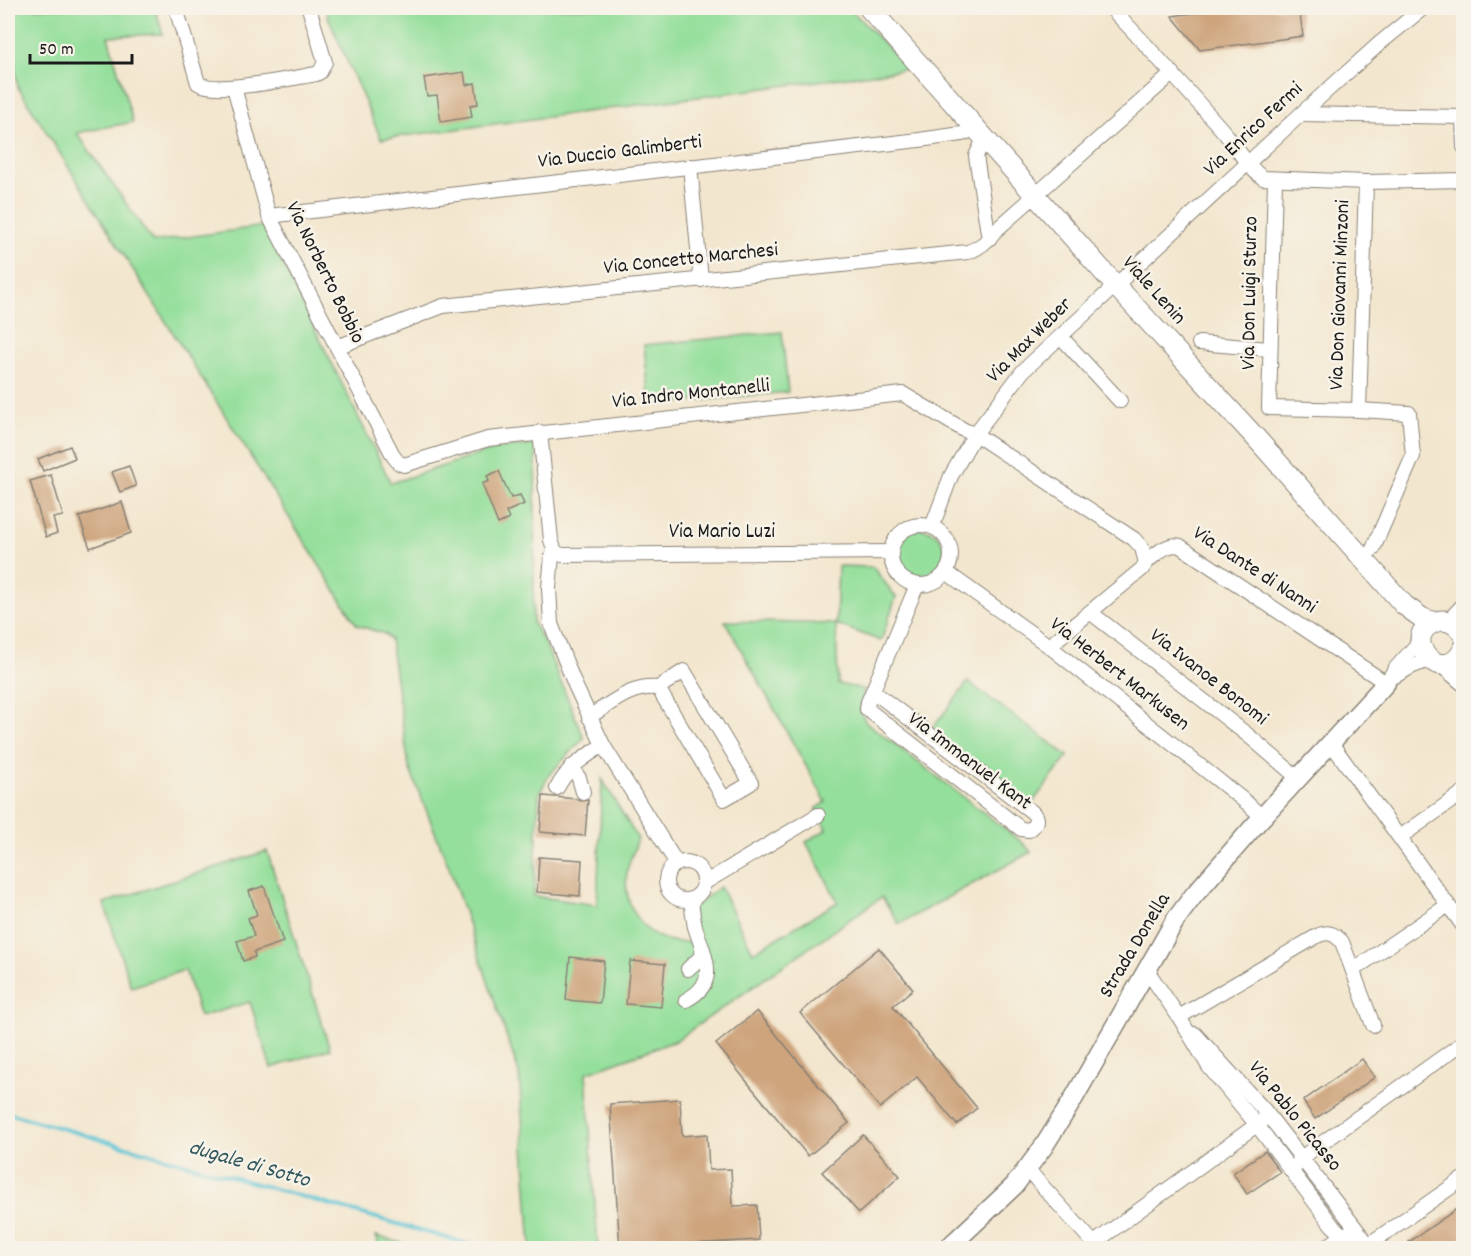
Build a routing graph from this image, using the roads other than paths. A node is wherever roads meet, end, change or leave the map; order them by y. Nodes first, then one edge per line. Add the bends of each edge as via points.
1 (176, 8) edge
2 (309, 8) edge
3 (868, 8) edge
4 (1111, 8) edge
5 (1424, 8) edge
6 (1173, 73) junction
7 (234, 87) junction
8 (1301, 114) junction
9 (979, 134) junction
10 (1464, 147) edge
11 (1248, 165) junction
12 (690, 166) junction
13 (1275, 179) junction
14 (1464, 180) edge
15 (1366, 182) junction
16 (1035, 195) junction
17 (269, 216) junction
18 (989, 239) junction
19 (701, 280) junction
20 (1116, 286) junction
21 (1061, 337) junction
22 (1199, 343) dead end
23 (337, 347) junction
24 (1269, 349) junction
25 (1120, 401) dead end
26 (1359, 410) junction
27 (540, 432) junction
28 (975, 434) junction
29 (404, 465) joint
30 (932, 527) junction
31 (1136, 540) junction
32 (1169, 546) junction
33 (1373, 549) dead end
34 (555, 552) junction
35 (891, 552) junction
36 (1146, 563) junction
37 (946, 572) junction
38 (917, 585) junction
39 (1464, 604) edge
40 (1090, 612) junction
41 (1431, 630) junction
42 (1464, 636) edge
43 (1049, 646) junction
44 (1463, 648) edge
45 (1437, 662) junction
46 (1464, 681) edge
47 (1386, 683) junction
48 (658, 688) junction
49 (874, 692) junction
50 (589, 717) junction
51 (1330, 743) junction
52 (603, 745) junction
53 (571, 767) junction
54 (1298, 778) junction
55 (557, 788) dead end
56 (583, 792) dead end
57 (1464, 792) edge
58 (818, 815) dead end
59 (1262, 817) junction
60 (1400, 837) junction
61 (677, 864) junction
62 (704, 883) junction
63 (691, 899) junction
64 (1448, 905) junction
65 (1464, 927) edge
66 (703, 949) junction
67 (688, 969) dead end
68 (1146, 969) junction
69 (1353, 970) junction
70 (686, 1000) dead end
71 (1179, 1017) junction
72 (1373, 1025) dead end
73 (1464, 1041) edge
74 (1269, 1116) junction
75 (1252, 1129) junction
76 (1301, 1158) junction
77 (1027, 1169) junction
78 (1464, 1178) edge
79 (1297, 1180) junction
80 (1350, 1233) junction
81 (1096, 1246) edge
82 (1365, 1247) edge
83 (948, 1248) edge
84 (1324, 1248) edge

1 - 7 street via 198,83 204,87
2 - 7 street via 325,62 320,72
3 - 9 main road, Viale Lenin
4 - 6 street
5 - 8 street, Via Enrico Fermi
6 - 11 street
6 - 16 street, Via Concetto Marchesi
7 - 17 street, Via Norberto Bobbio
8 - 10 street via 1463,117
8 - 11 street, Via Enrico Fermi
9 - 12 street, Via Duccio Galimberti
9 - 16 main road, Viale Lenin
9 - 18 street via 976,156
11 - 13 street via 1263,178
11 - 20 street, Via Enrico Fermi
12 - 17 street, Via Duccio Galimberti
12 - 19 street
13 - 15 street
13 - 24 street, Via Don Luigi Sturzo
14 - 15 street
15 - 26 street, Via Don Giovanni Minzoni
16 - 18 street, Via Concetto Marchesi
16 - 20 main road, Viale Lenin
17 - 23 street, Via Norberto Bobbio
18 - 19 street, Via Concetto Marchesi via 968,252
19 - 23 street, Via Concetto Marchesi via 443,306
20 - 21 street, Via Max Weber
20 - 41 main road, Viale Lenin via 1404,605
21 - 25 street
21 - 28 street, Via Max Weber via 1016,379
22 - 24 street
23 - 29 street, Via Norberto Bobbio via 394,458
24 - 26 street, Via Don Luigi Sturzo via 1269,408
26 - 33 street via 1409,414 1413,456
27 - 28 street, Via Indro Montanelli via 903,394
27 - 29 street, Via Indro Montanelli via 488,439
27 - 34 street
28 - 30 street, Via Max Weber via 951,476
28 - 31 street, Via Indro Montanelli
30 - 35 street via 913,526 905,530 893,543
30 - 37 street via 940,531 950,546
31 - 32 street
31 - 36 street
32 - 36 street, Via Dante di Nanni
32 - 47 street, Via Dante di Nanni via 1180,546
34 - 35 street, Via Mario Luzi
34 - 50 street via 549,588 551,624
35 - 38 street via 895,571
36 - 40 street, Via Dante di Nanni
37 - 38 street via 934,582
37 - 43 street, Via Herbert Markusen
38 - 49 street, Via Immanuel Kant
39 - 41 street
40 - 43 street, Via Dante di Nanni
40 - 54 street, Via Ivanoe Bonomi
41 - 42 main road, Viale Lenin via 1458,627
41 - 45 main road via 1425,655
41 - 47 street
43 - 59 street, Via Herbert Markusen
44 - 45 main road via 1456,659
45 - 46 main road
45 - 47 street via 1406,670
47 - 51 street, Strada Donella
48 - 48 street via 684,670 751,783 724,799
48 - 50 street via 634,689
49 - 49 street, Via Immanuel Kant via 867,705 871,713 1021,829 1033,828 1036,819 1032,812
50 - 52 street
51 - 54 street, Strada Donella
51 - 60 street
52 - 53 street
52 - 61 street
53 - 55 street
53 - 56 street
54 - 59 street, Strada Donella
57 - 60 street
58 - 62 street
59 - 68 street, Strada Donella via 1190,899
60 - 64 street
61 - 62 street via 693,864
61 - 63 street via 669,871 667,888 674,897
62 - 63 street via 700,893
63 - 66 street via 694,925
64 - 65 street
64 - 69 street
66 - 67 street via 701,957
66 - 70 street via 708,979 698,994
68 - 71 street, Via Pablo Picasso
68 - 77 street, Strada Donella via 1071,1103
69 - 71 street via 1342,942 1336,935 1324,933
69 - 72 street
71 - 74 street, Via Pablo Picasso
71 - 75 street, Via Pablo Picasso
73 - 76 street
74 - 75 street
74 - 76 street, Via Pablo Picasso
75 - 76 street via 1265,1128 1292,1160
75 - 79 street, Via Pablo Picasso
75 - 81 street
76 - 79 street
76 - 80 street, Via Pablo Picasso
77 - 81 street
77 - 83 street, Strada Donella
78 - 82 street
79 - 80 street, Via Pablo Picasso via 1332,1225
80 - 82 street, Via Pablo Picasso
80 - 84 street

